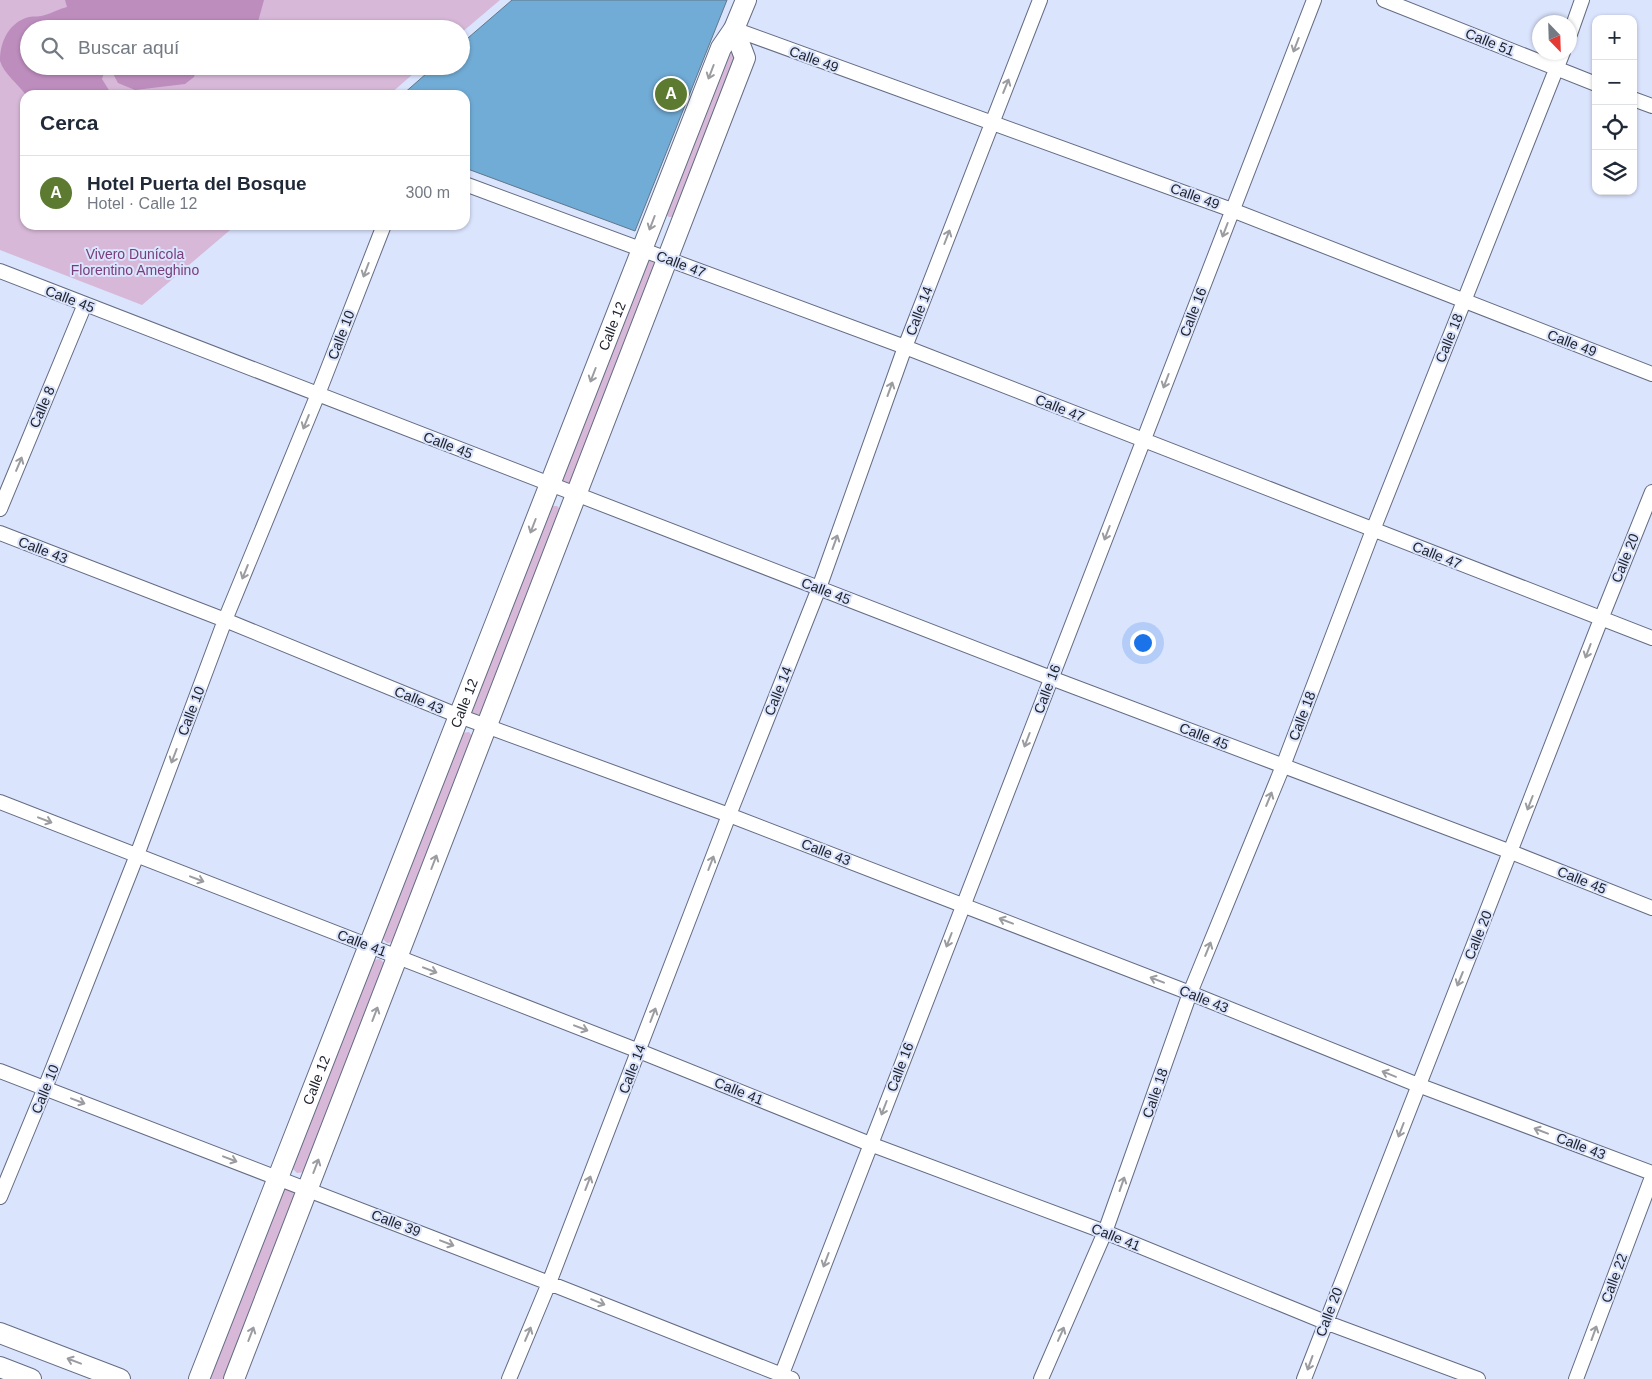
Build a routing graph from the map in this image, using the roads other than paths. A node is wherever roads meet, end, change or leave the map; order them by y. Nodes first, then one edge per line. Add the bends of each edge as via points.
1 (746, 0) edge
2 (1040, 0) edge
3 (1314, 0) edge
4 (1384, 0) edge
5 (1582, 0) edge
6 (1577, 15) edge
7 (734, 29) junction
8 (1560, 60) edge
9 (1557, 69) junction
10 (1592, 82) edge
11 (1637, 100) edge
12 (1652, 106) edge
13 (991, 123) junction
14 (470, 186) edge
15 (1232, 210) junction
16 (382, 230) edge
17 (642, 249) junction
18 (667, 258) junction
19 (0, 271) edge
20 (1463, 301) junction
21 (85, 304) junction
22 (905, 347) junction
23 (1652, 374) edge
24 (318, 394) junction
25 (1143, 440) junction
26 (550, 484) junction
27 (1652, 492) edge
28 (576, 494) junction
29 (0, 509) edge
30 (1373, 530) junction
31 (0, 533) edge
32 (819, 588) junction
33 (1600, 619) junction
34 (225, 620) junction
35 (1652, 638) edge
36 (1051, 678) junction
37 (459, 716) junction
38 (486, 726) junction
39 (1283, 766) junction
40 (0, 802) edge
41 (729, 815) junction
42 (1511, 852) junction
43 (137, 855) junction
44 (963, 905) junction
45 (1652, 908) edge
46 (369, 946) junction
47 (397, 957) junction
48 (1190, 993) junction
49 (639, 1051) junction
50 (0, 1071) edge
51 (1418, 1086) junction
52 (45, 1088) junction
53 (870, 1144) junction
54 (1652, 1173) edge
55 (1652, 1177) edge
56 (278, 1178) junction
57 (307, 1189) junction
58 (0, 1197) edge
59 (1105, 1232) junction
60 (549, 1283) junction
61 (1325, 1322) junction
62 (0, 1332) edge
63 (0, 1367) edge
64 (784, 1378) edge
65 (31, 1379) edge
66 (120, 1379) edge
67 (199, 1379) edge
68 (234, 1379) edge
69 (509, 1379) edge
70 (1041, 1379) edge
71 (1304, 1379) edge
72 (1478, 1379) edge
73 (1576, 1379) edge

1 - 7 street, Calle 12
13 -> 2 street, Calle 14
3 -> 15 street, Calle 16
4 - 9 street, Calle 51
5 - 6 street
7 - 13 street, Calle 49
7 -> 17 street, Calle 12 via 721,48
7 - 18 street, Calle 12 via 745,58
8 - 9 street, Calle 18
9 - 10 street, Calle 51
9 - 20 street, Calle 18
11 - 12 street
13 - 15 street, Calle 49
22 -> 13 street, Calle 14
14 - 17 street, Calle 47
15 - 20 street, Calle 49
15 -> 25 street, Calle 16
16 -> 24 street, Calle 10
17 - 18 street, Calle 47
17 -> 26 street, Calle 12
18 - 22 street, Calle 47
18 - 28 street, Calle 12
19 - 21 street, Calle 45
20 - 23 street, Calle 49
20 - 30 street, Calle 18
21 - 24 street, Calle 45
29 -> 21 street, Calle 8
22 - 25 street, Calle 47
32 -> 22 street, Calle 14
24 - 26 street, Calle 45
24 -> 34 street, Calle 10
25 - 30 street, Calle 47
25 -> 36 street, Calle 16
26 - 28 street, Calle 45
26 -> 37 street, Calle 12
27 - 33 street, Calle 20
28 - 32 street, Calle 45
28 - 38 street, Calle 12
30 - 33 street, Calle 47
30 - 39 street, Calle 18
31 - 34 street, Calle 43
32 - 36 street, Calle 45
32 - 41 street, Calle 14
33 - 35 street, Calle 47
33 -> 42 street, Calle 20
34 - 37 street, Calle 43
34 -> 43 street, Calle 10
36 - 39 street, Calle 45
36 -> 44 street, Calle 16
37 - 38 street, Calle 43
37 - 46 street, Calle 12
38 - 41 street, Calle 43
47 -> 38 street, Calle 12
39 - 42 street, Calle 45
48 -> 39 street, Calle 18
40 -> 43 street, Calle 41
41 - 44 street, Calle 43
49 -> 41 street, Calle 14
42 - 45 street, Calle 45
42 -> 51 street, Calle 20
43 -> 46 street, Calle 41
43 - 52 street, Calle 10
48 -> 44 street, Calle 43
44 -> 53 street, Calle 16
46 - 47 street, Calle 41
46 - 56 street, Calle 12
47 -> 49 street, Calle 41
57 -> 47 street, Calle 12
51 -> 48 street, Calle 43
59 -> 48 street, Calle 18
49 - 53 street, Calle 41
60 -> 49 street, Calle 14
50 - 52 street, Calle 39
54 -> 51 street, Calle 43
51 -> 61 street, Calle 20
52 -> 56 street, Calle 39
52 - 58 street, Calle 10
53 - 59 street, Calle 41
53 -> 64 street, Calle 16
73 -> 55 street, Calle 22
56 - 57 street, Calle 39
56 - 67 street, Calle 12
57 -> 60 street, Calle 39
68 -> 57 street, Calle 12
59 - 61 street, Calle 41
70 -> 59 street, Calle 18
60 -> 64 street, Calle 39
69 -> 60 street, Calle 14
61 -> 71 street, Calle 20
61 - 72 street, Calle 41
66 -> 62 street
63 - 65 street

